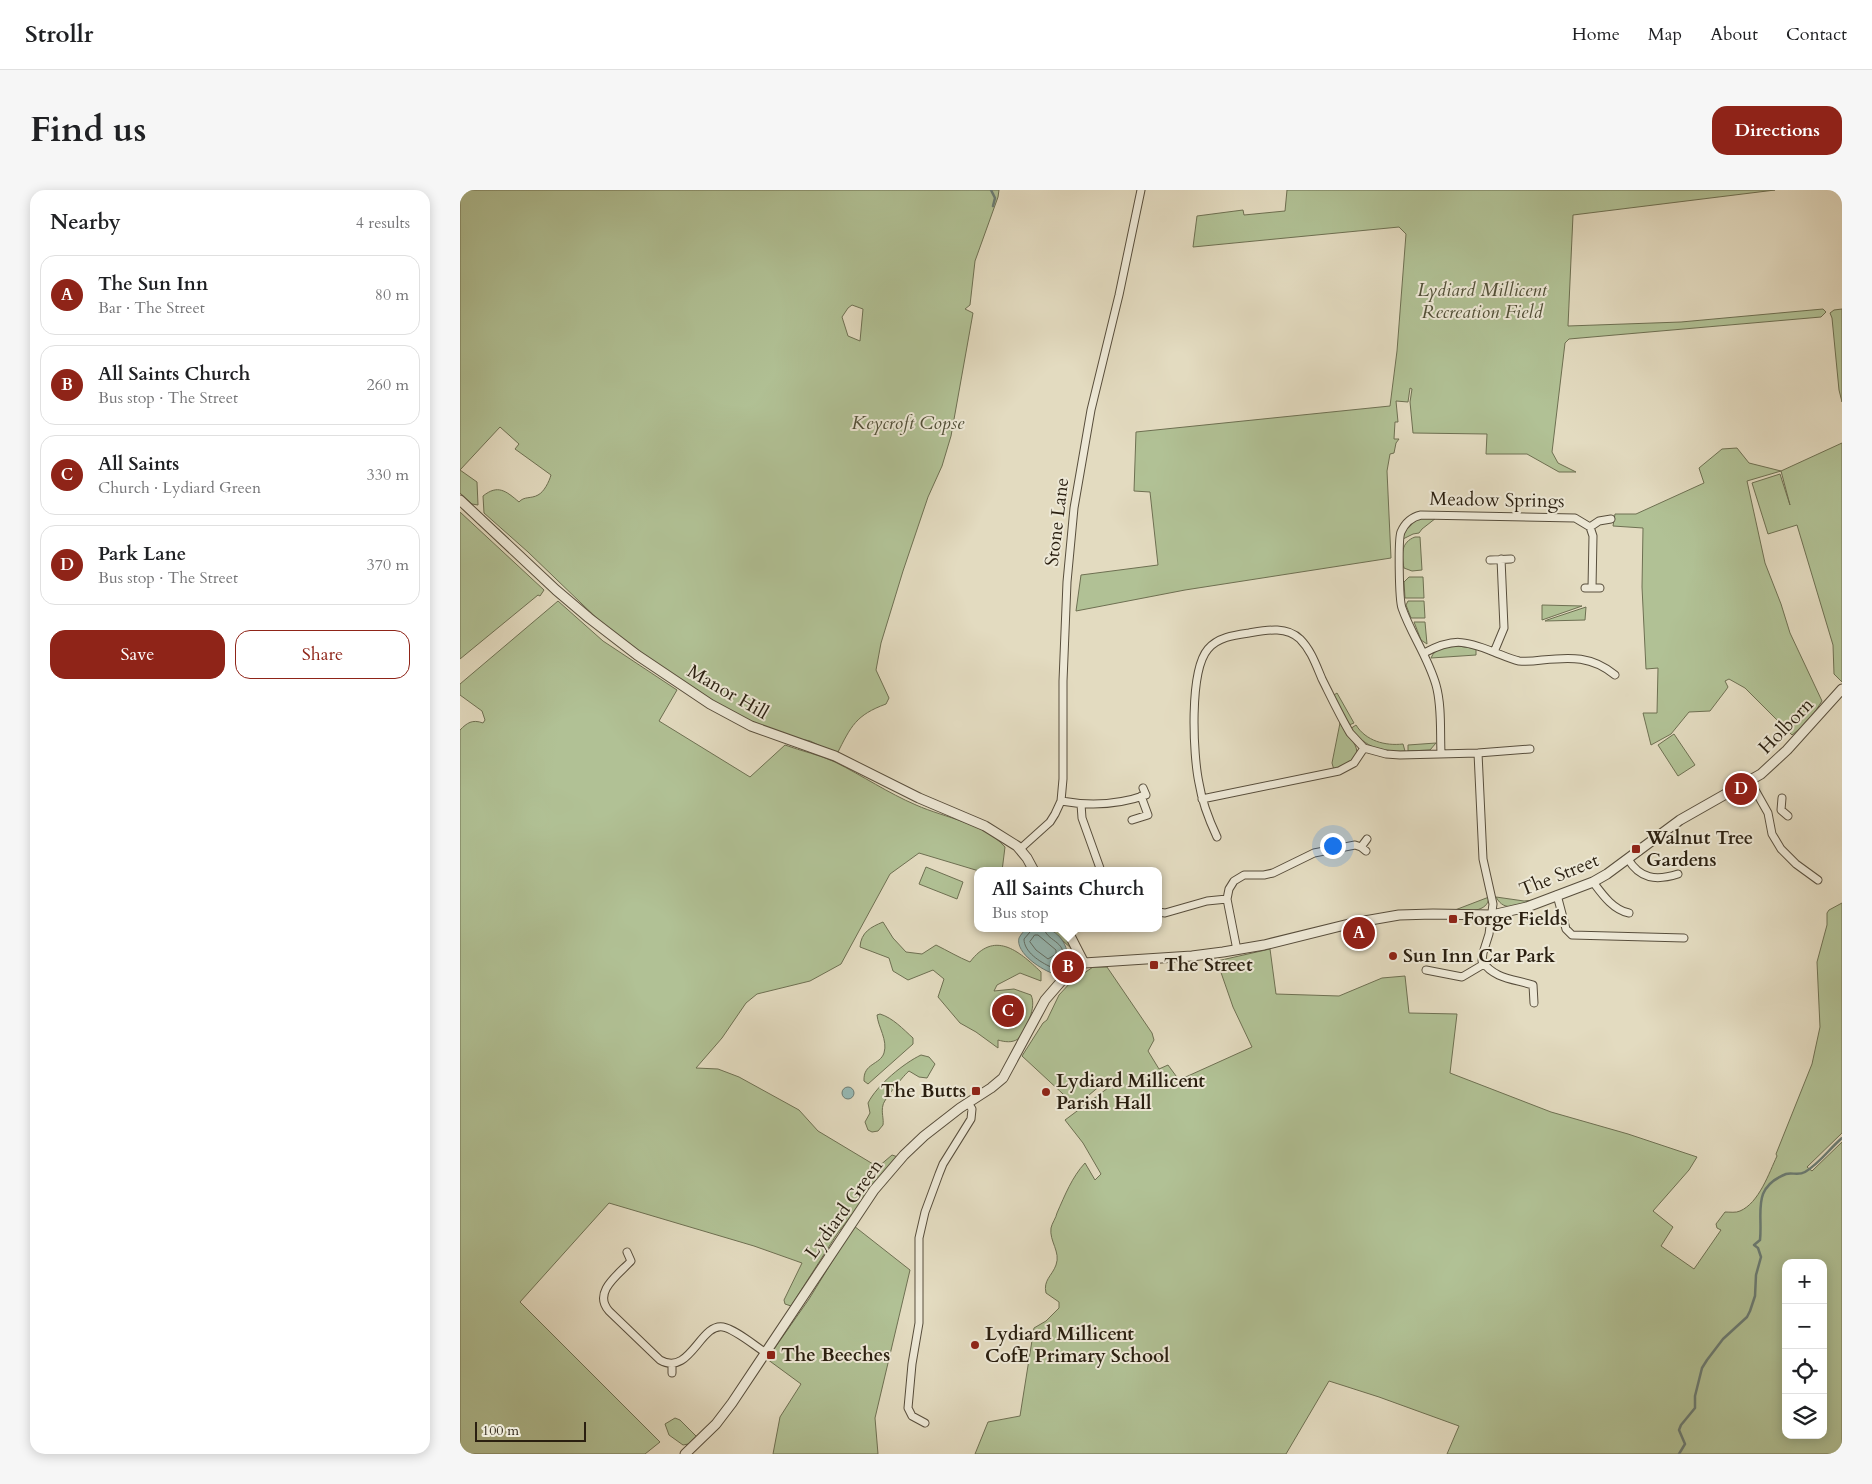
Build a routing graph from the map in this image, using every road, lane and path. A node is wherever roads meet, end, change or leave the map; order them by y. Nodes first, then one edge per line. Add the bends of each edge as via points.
1 (1140, 190) edge
2 (460, 500) edge
3 (1612, 519) dead end
4 (1590, 528) junction
5 (1511, 559) dead end
6 (1490, 560) dead end
7 (1501, 560) junction
8 (1592, 588) dead end
9 (1494, 652) junction
10 (1424, 653) junction
11 (1615, 675) dead end
12 (1842, 689) edge
13 (1364, 748) junction
14 (1530, 749) dead end
15 (1441, 753) junction
16 (1478, 753) junction
17 (1750, 781) junction
18 (1143, 788) dead end
19 (1141, 796) junction
20 (1782, 798) dead end
21 (1202, 799) junction
22 (1061, 801) junction
23 (1081, 804) junction
24 (1781, 810) junction
25 (1768, 813) junction
26 (1788, 816) dead end
27 (1132, 820) dead end
28 (1217, 837) dead end
29 (1367, 839) dead end
30 (1020, 849) junction
31 (1628, 859) junction
32 (1031, 867) edge
33 (1100, 867) edge
34 (1678, 874) dead end
35 (1818, 880) dead end
36 (1594, 882) junction
37 (1557, 895) junction
38 (1227, 899) junction
39 (1162, 913) edge
40 (1629, 913) dead end
41 (1492, 915) junction
42 (1068, 932) edge
43 (1684, 938) dead end
44 (1237, 950) junction
45 (1084, 962) junction
46 (1484, 964) junction
47 (1426, 970) dead end
48 (1534, 1003) dead end
49 (968, 1103) junction
50 (627, 1252) dead end
51 (631, 1261) junction
52 (639, 1264) dead end
53 (766, 1353) junction
54 (672, 1364) junction
55 (672, 1373) dead end
56 (926, 1422) dead end
57 (685, 1454) edge

1 - 22 street, Stone Lane via 1091,410 1074,508 1067,582
2 - 30 street, Manor Hill via 589,618 710,704 751,726 835,756 996,832
3 - 4 street via 1599,521
4 - 8 street via 1593,536
4 - 10 street, Meadow Springs via 1582,521 1567,517 1423,515 1413,518 1404,527 1400,541 1401,605
5 - 7 street
6 - 7 street
7 - 9 street via 1504,628
9 - 10 street via 1459,642 1445,643
9 - 11 street via 1520,661 1584,660 1599,664
10 - 15 street via 1438,693
12 - 17 street, Holborn via 1771,766
13 - 15 street via 1400,755
13 - 21 street via 1354,762 1339,771
13 - 21 street via 1350,733 1311,653 1295,635 1276,630 1225,638 1208,648 1198,668 1196,682 1195,755
14 - 16 street
15 - 16 street
16 - 41 street via 1483,860 1492,898
17 - 25 street
17 - 31 street, The Street via 1680,820
18 - 19 street via 1146,795
19 - 23 street via 1116,802
19 - 27 street via 1148,815
20 - 24 street
21 - 28 street
22 - 23 street
22 - 30 street, Stone Lane via 1050,822
23 - 33 street via 1082,818
24 - 25 street
24 - 26 street
25 - 35 street via 1772,834 1781,849
29 - 38 street via 1363,849 1352,846 1319,852 1273,873 1241,876 1231,885
30 - 32 street
31 - 34 street via 1637,872 1646,876
31 - 36 street, The Street
36 - 37 street, The Street
36 - 40 street via 1607,900 1619,910
37 - 41 street, The Street
37 - 43 street via 1566,929 1572,935
38 - 39 street
38 - 44 street
41 - 44 street, The Street via 1399,915
41 - 46 street via 1482,957
42 - 45 street
44 - 45 street, The Street
45 - 49 street, Lydiard Green via 1045,1000 1003,1078
46 - 47 street via 1462,977
46 - 48 street via 1498,976 1533,985
49 - 53 street, Lydiard Green via 924,1136 883,1179
49 - 56 street via 972,1109 971,1119 943,1164 919,1238 919,1323 908,1408 912,1416
50 - 51 street
51 - 52 street
51 - 54 street via 606,1288 602,1295 603,1303 658,1358
53 - 54 street via 730,1330 719,1327 682,1360
53 - 57 street, Lydiard Green via 724,1414
54 - 55 street

